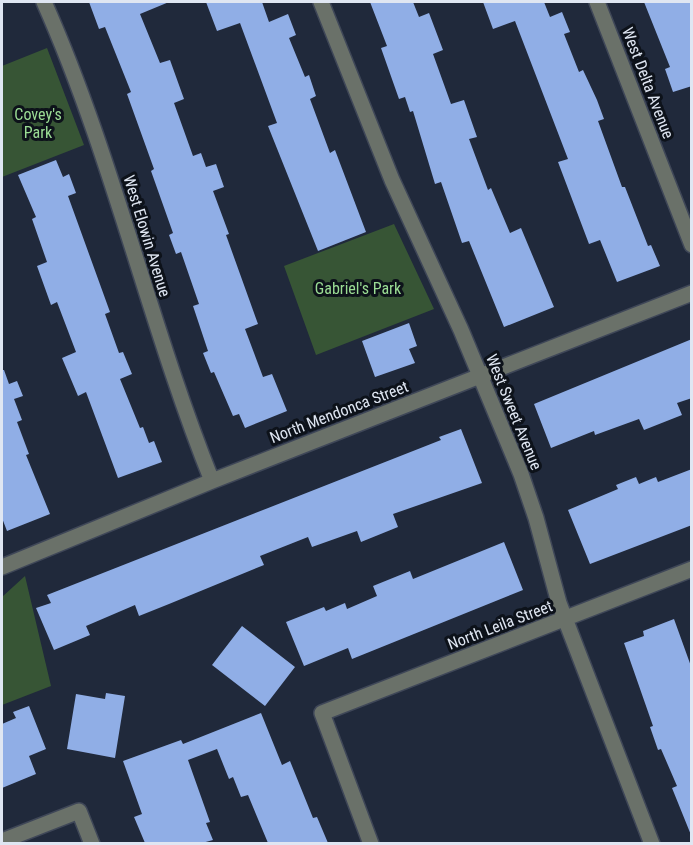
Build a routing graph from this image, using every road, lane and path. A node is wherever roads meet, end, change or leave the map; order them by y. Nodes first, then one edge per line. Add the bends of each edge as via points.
1 (44, 2) edge
2 (321, 2) edge
3 (597, 2) edge
4 (692, 245) edge
5 (692, 293) edge
6 (480, 376) junction
7 (212, 482) junction
8 (2, 567) edge
9 (692, 569) edge
10 (565, 619) junction
11 (2, 841) edge
12 (92, 843) edge
13 (371, 843) edge
14 (652, 843) edge

1 - 7 street, West Elowin Avenue via 110,174 165,357
2 - 6 street, West Sweet Avenue via 392,180
3 - 4 street, West Delta Avenue
5 - 6 street, North Mendonca Street
6 - 7 street, North Mendonca Street
6 - 10 street, West Sweet Avenue via 532,504
7 - 8 street, North Mendonca Street
9 - 10 street, North Leila Street
10 - 13 street, North Leila Street via 322,713
10 - 14 street, West Sweet Avenue
11 - 12 street via 79,811

